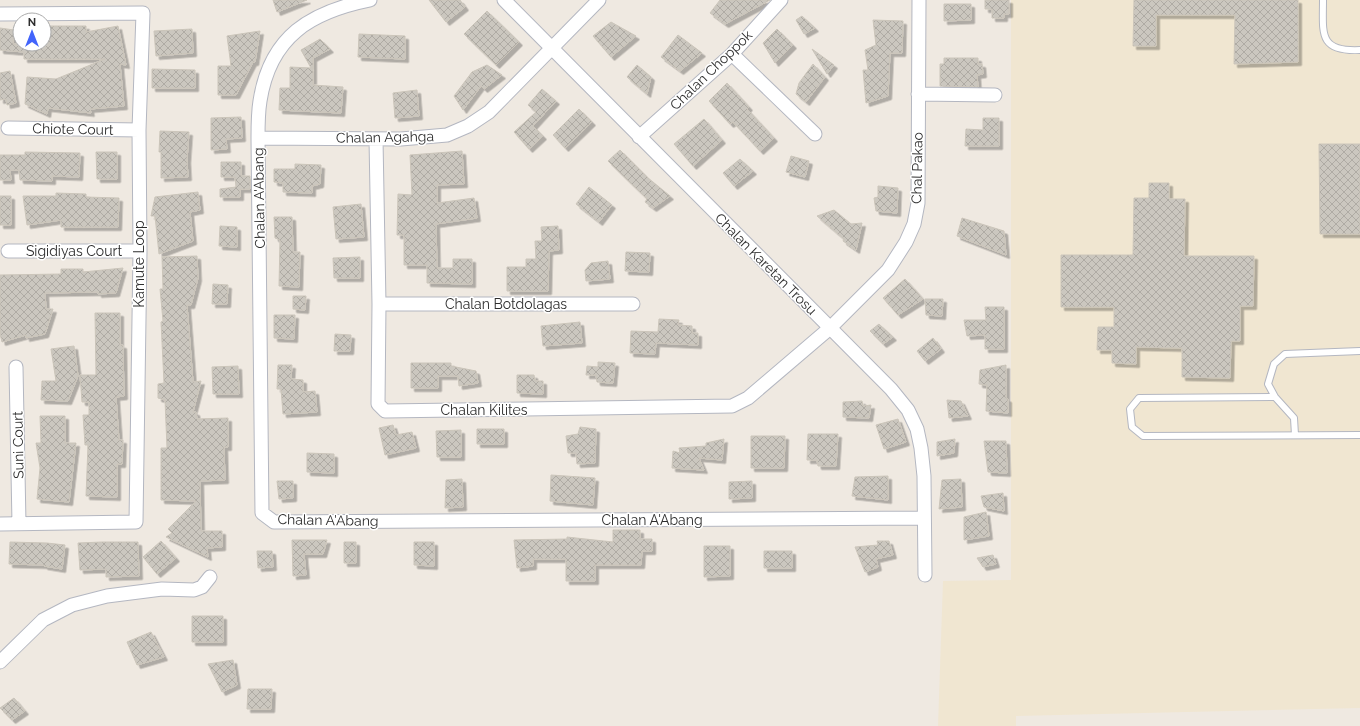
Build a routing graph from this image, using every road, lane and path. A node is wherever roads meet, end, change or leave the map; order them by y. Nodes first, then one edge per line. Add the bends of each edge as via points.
1 (370, 0) edge
2 (504, 0) edge
3 (599, 0) edge
4 (781, 0) edge
5 (919, 0) edge
6 (1323, 0) edge
7 (0, 14) edge
8 (551, 48) junction
9 (1360, 50) edge
10 (732, 54) junction
11 (918, 94) junction
12 (995, 95) dead end
13 (8, 128) dead end
14 (138, 130) junction
15 (814, 134) dead end
16 (639, 137) junction
17 (258, 138) junction
18 (376, 139) junction
19 (8, 251) dead end
20 (140, 251) junction
21 (379, 304) junction
22 (633, 304) dead end
23 (830, 328) junction
24 (1360, 351) edge
25 (16, 367) dead end
26 (1275, 397) junction
27 (1295, 435) junction
28 (1360, 435) edge
29 (924, 518) junction
30 (0, 524) edge
31 (19, 524) junction
32 (925, 575) dead end
33 (210, 577) dead end
34 (0, 662) edge

1 - 17 street, Chalan A'Abang via 318,15 296,31 277,51 259,101
2 - 8 street, Chalan Karetan Trosu
3 - 8 street, Chalan Agahga
4 - 10 street, Chalan Choppok
5 - 11 street, Chal Pakao
6 - 9 lane via 1323,35 1332,45 1345,51
7 - 14 street, Kamute Loop via 143,13
8 - 16 street, Chalan Karetan Trosu
8 - 18 street, Chalan Agahga via 489,112 468,126 447,135
10 - 15 street
10 - 16 street, Chalan Choppok
11 - 12 street
11 - 23 street, Chal Pakao via 918,203 914,224 901,252 888,270
13 - 14 street, Chiote Court
14 - 20 street, Kamute Loop
16 - 23 street, Chalan Karetan Trosu
17 - 18 street, Chalan Agahga
17 - 29 street, Chalan A'Abang via 262,513 274,522
18 - 21 street, Chalan Kilites
19 - 20 street, Sigidiyas Court
20 - 31 street, Kamute Loop via 136,522
21 - 22 street, Chalan Botdolagas
21 - 23 street, Chalan Kilites via 378,404 385,410 732,406 748,398
23 - 29 street, Chalan Karetan Trosu via 891,389 908,410 917,428 924,476
24 - 26 lane via 1285,354 1274,364 1268,384
25 - 31 street, Suni Court
26 - 27 lane via 1294,418
26 - 27 lane via 1139,398 1130,409 1132,427 1143,436
27 - 28 lane
29 - 32 street, Chalan Karetan Trosu
30 - 31 street, Kamute Loop
33 - 34 street via 202,587 194,590 162,589 107,596 72,605 43,620

